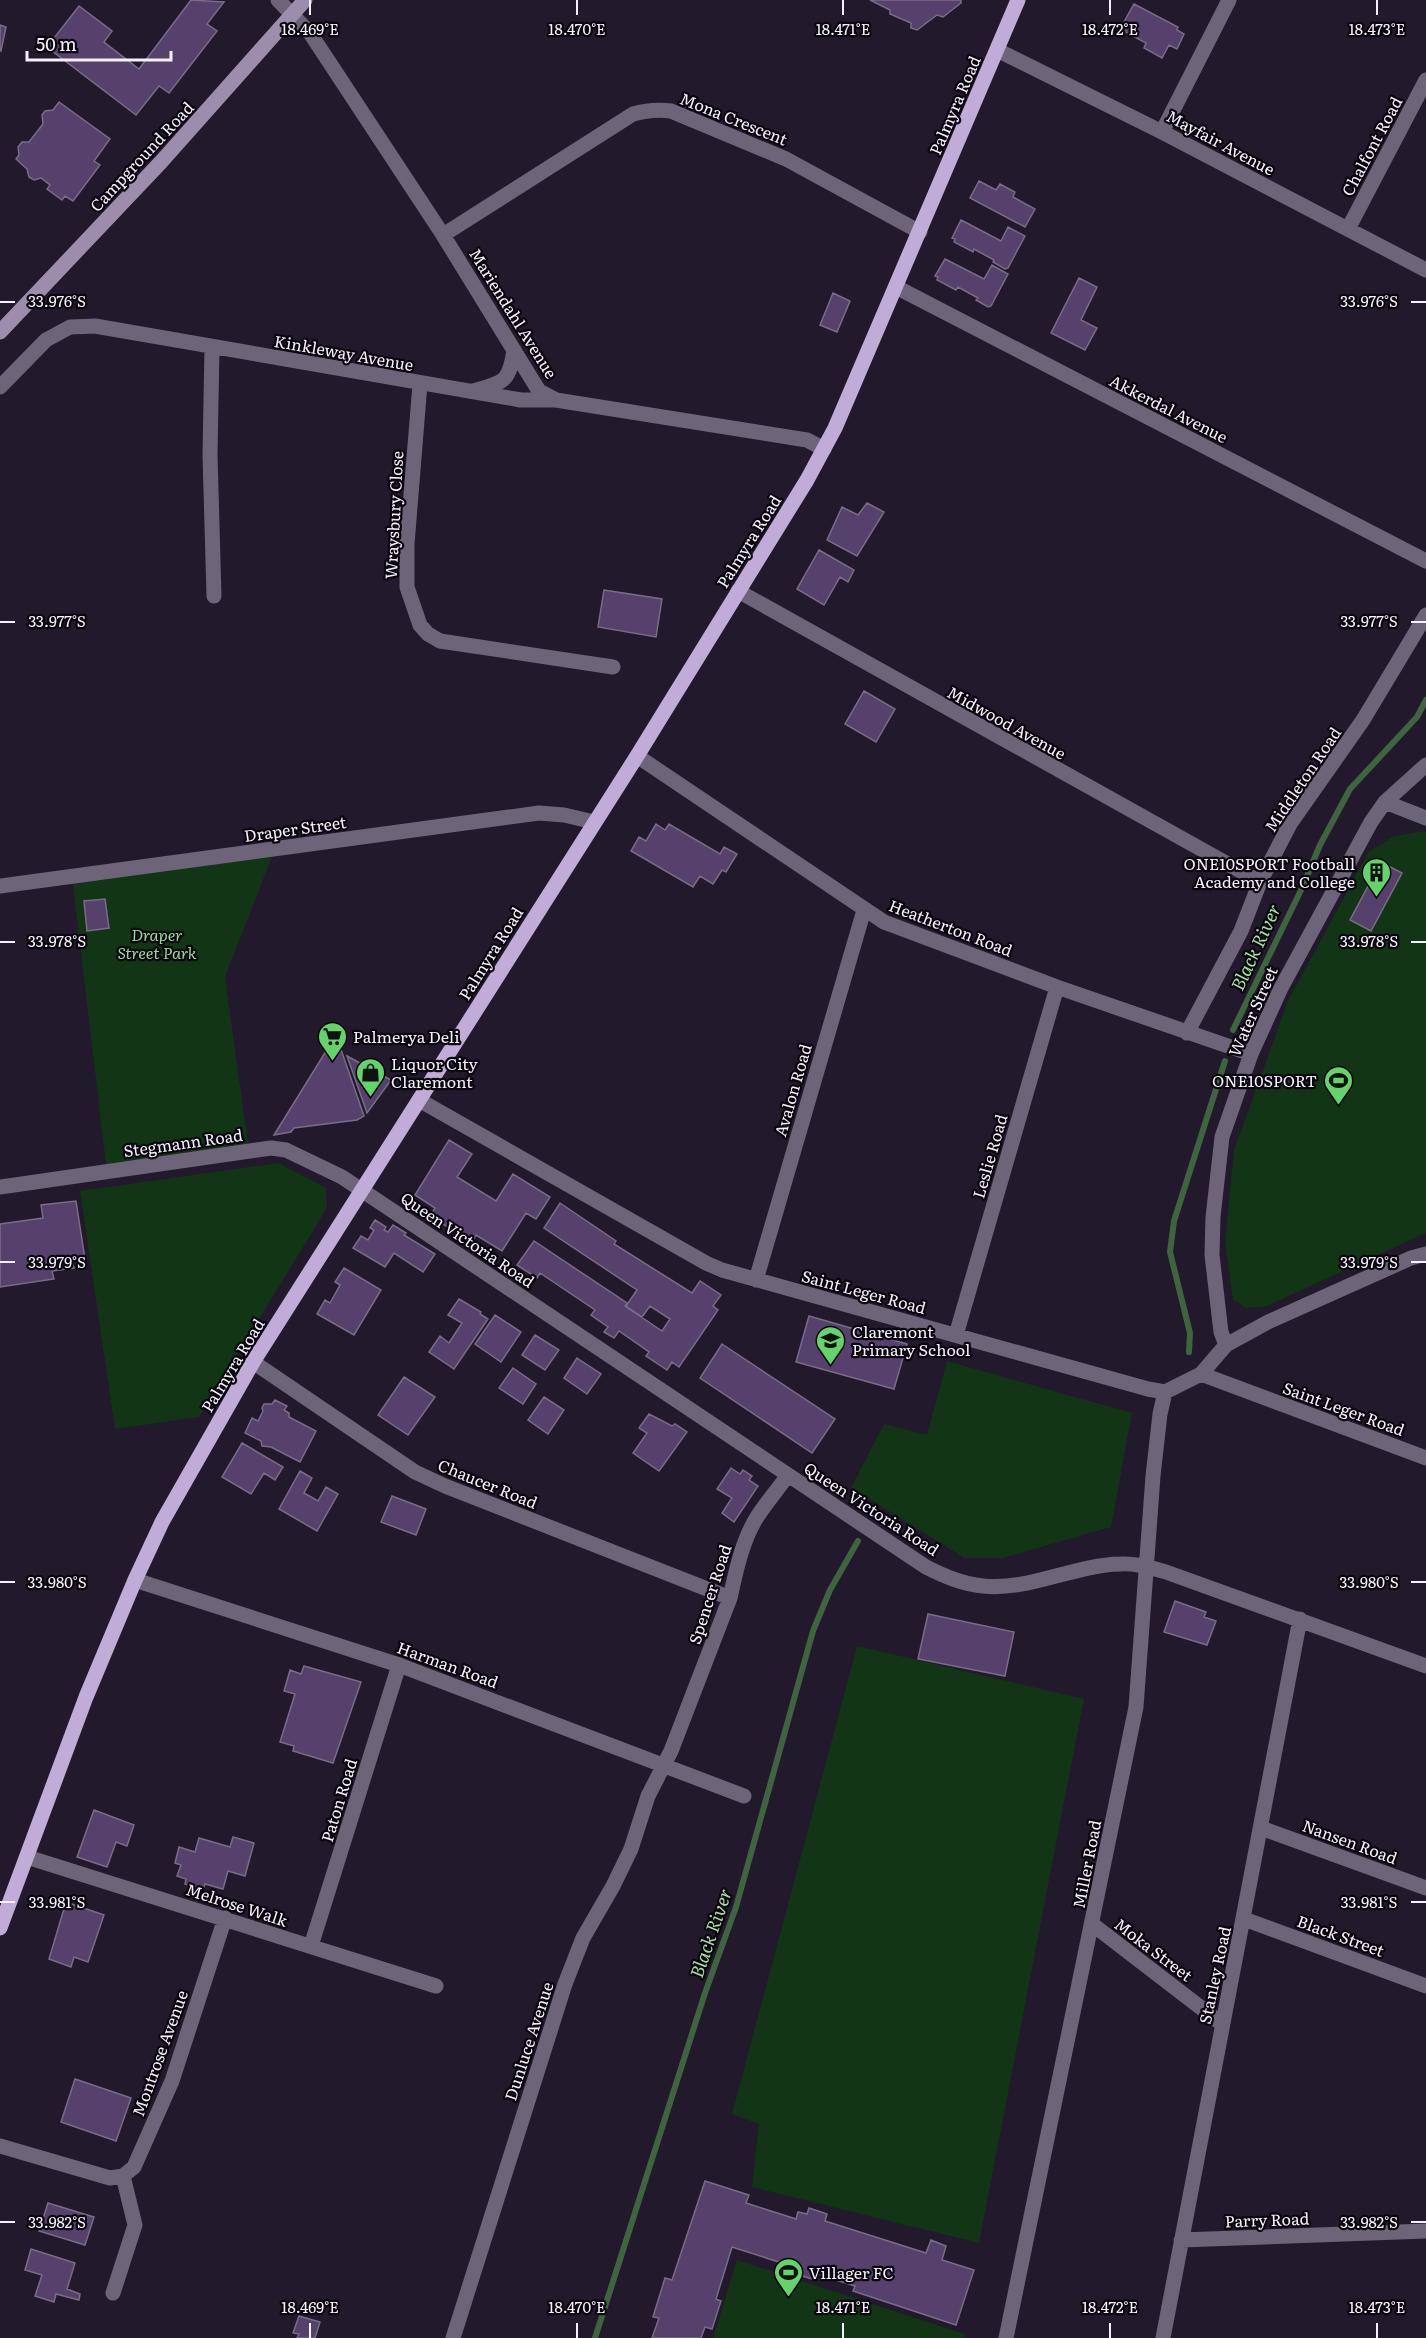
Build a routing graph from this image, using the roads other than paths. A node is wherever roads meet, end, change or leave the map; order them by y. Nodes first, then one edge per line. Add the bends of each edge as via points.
1 (278, 0) edge
2 (305, 0) edge
3 (1017, 0) edge
4 (1229, 0) edge
5 (293, 14) junction
6 (997, 50) junction
7 (1426, 80) edge
8 (1162, 132) junction
9 (1348, 230) junction
10 (920, 232) junction
11 (443, 235) junction
12 (1426, 270) edge
13 (896, 287) junction
14 (0, 332) edge
15 (212, 347) junction
16 (514, 350) junction
17 (420, 384) junction
18 (0, 387) edge
19 (471, 392) junction
20 (556, 400) junction
21 (824, 449) junction
22 (1426, 561) edge
23 (738, 591) junction
24 (214, 596) dead end
25 (1426, 615) edge
26 (613, 667) dead end
27 (637, 756) junction
28 (1426, 765) edge
29 (1385, 802) junction
30 (1426, 818) edge
31 (594, 822) junction
32 (1260, 882) junction
33 (0, 886) edge
34 (864, 910) junction
35 (1057, 987) junction
36 (1187, 1034) junction
37 (1251, 1054) junction
38 (419, 1100) junction
39 (0, 1187) edge
40 (362, 1190) junction
41 (1426, 1254) edge
42 (756, 1280) junction
43 (956, 1335) junction
44 (1226, 1345) junction
45 (253, 1362) junction
46 (1201, 1374) junction
47 (1165, 1392) junction
48 (1426, 1458) edge
49 (788, 1475) junction
50 (1147, 1567) junction
51 (135, 1580) junction
52 (730, 1598) junction
53 (1300, 1620) junction
54 (399, 1665) junction
55 (1426, 1666) edge
56 (663, 1764) junction
57 (744, 1796) dead end
58 (1261, 1828) junction
59 (27, 1857) junction
60 (1426, 1888) edge
61 (225, 1918) junction
62 (1244, 1919) junction
63 (1092, 1924) junction
64 (0, 1928) edge
65 (311, 1946) junction
66 (436, 1986) dead end
67 (1426, 1986) edge
68 (1222, 2024) junction
69 (0, 2146) edge
70 (123, 2176) junction
71 (1426, 2231) edge
72 (1181, 2240) junction
73 (113, 2293) dead end
74 (453, 2338) edge
75 (1006, 2338) edge
76 (1163, 2338) edge

1 - 5 street, Mariendahl Avenue
2 - 5 main road, Campground Road
3 - 6 main road, Palmyra Road
4 - 8 street
5 - 11 street, Mariendahl Avenue via 310,33
5 - 14 main road, Campground Road via 161,162
6 - 8 street, Mayfair Avenue
6 - 10 main road, Palmyra Road
7 - 9 street, Chalfont Road
8 - 9 street, Mayfair Avenue
9 - 12 street, Mayfair Avenue
10 - 11 street, Mona Crescent via 786,159 671,111 646,110 633,114
10 - 13 main road, Palmyra Road
11 - 16 street, Mariendahl Avenue
13 - 21 main road, Palmyra Road
13 - 22 street, Akkerdal Avenue
15 - 17 street, Kinkleway Avenue
15 - 18 street, Kinkleway Avenue via 114,328 69,327 46,340
15 - 24 street
16 - 19 street, Kinkleway Avenue via 511,371 504,380
16 - 20 street, Mariendahl Avenue via 539,391
17 - 19 street, Kinkleway Avenue
17 - 26 street, Wraysbury Close via 407,544 407,587 420,625 440,641
19 - 20 street, Kinkleway Avenue via 521,400
20 - 21 street, Mariendahl Avenue via 807,440
21 - 23 main road, Palmyra Road
23 - 27 main road, Palmyra Road
23 - 32 street, Midwood Avenue
25 - 32 street, Middleton Road via 1364,720 1301,807
27 - 31 main road, Palmyra Road
27 - 34 street, Heatherton Road
28 - 29 street, Water Street
29 - 30 street
29 - 37 street, Water Street via 1281,988
31 - 33 street, Draper Street via 564,814 539,813
31 - 38 main road, Palmyra Road
32 - 36 street, Middleton Road via 1241,931
34 - 35 street, Heatherton Road via 884,922
34 - 42 street, Avalon Road
35 - 36 street, Heatherton Road
35 - 43 street, Leslie Road
36 - 37 street, Heatherton Road
37 - 44 street, Water Street via 1222,1137 1213,1218 1212,1255
38 - 40 main road, Palmyra Road
38 - 42 street, Saint Leger Road via 706,1263
39 - 40 street, Stegmann Road via 271,1148 316,1162
40 - 45 main road, Palmyra Road
40 - 49 street, Queen Victoria Road
41 - 44 street via 1277,1317
42 - 43 street, Saint Leger Road
43 - 47 street, Saint Leger Road
44 - 46 street
45 - 51 main road, Palmyra Road via 162,1522
45 - 52 street, Chaucer Road via 415,1472
46 - 47 street
46 - 48 street, Saint Leger Road
47 - 50 street, Miller Road via 1153,1476
49 - 50 street, Queen Victoria Road via 926,1567 953,1580 1001,1587 1113,1564
49 - 52 street, Spencer Road via 748,1534
50 - 53 street, Queen Victoria Road
50 - 63 street, Miller Road via 1136,1707
51 - 54 street, Harman Road
51 - 59 main road, Palmyra Road via 86,1697
52 - 56 street, Spencer Road
53 - 55 street, Queen Victoria Road
53 - 58 street, Stanley Road
54 - 56 street, Harman Road
54 - 65 street, Paton Road
56 - 57 street, Harman Road
56 - 74 street, Dunluce Avenue via 614,1886 582,1938 565,1984
58 - 60 street, Nansen Road
58 - 62 street, Stanley Road
59 - 61 street, Melrose Walk
59 - 64 main road, Palmyra Road
61 - 65 street, Melrose Walk
61 - 70 street, Montrose Avenue via 172,2081 134,2167
62 - 67 street, Black Street
62 - 68 street, Stanley Road
63 - 68 street, Moka Street
63 - 75 street, Miller Road
65 - 66 street, Melrose Walk
68 - 72 street, Stanley Road
69 - 70 street via 96,2176
70 - 73 street via 135,2225
71 - 72 street, Parry Road
72 - 76 street, Stanley Road

